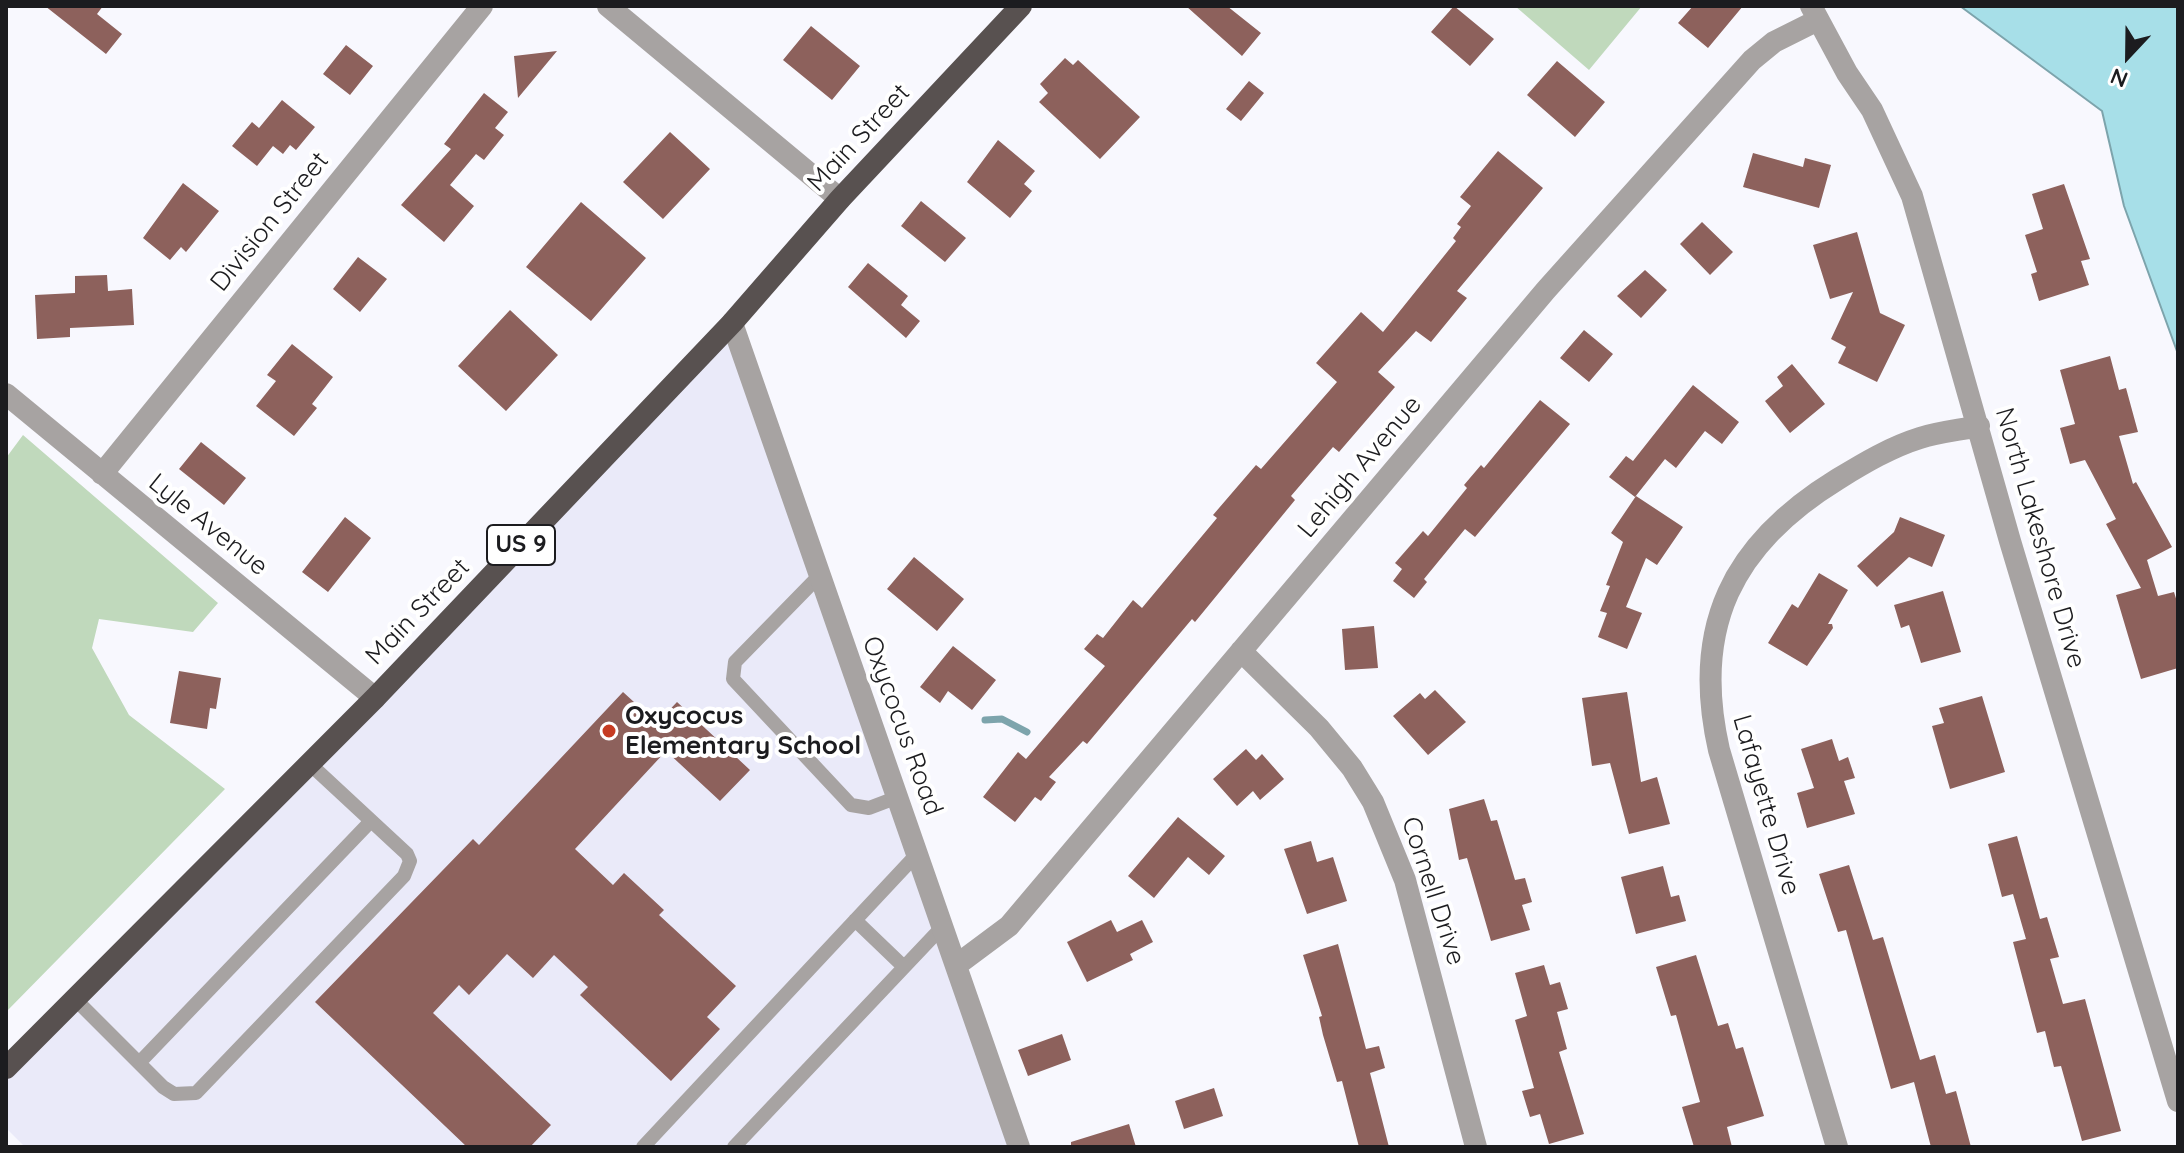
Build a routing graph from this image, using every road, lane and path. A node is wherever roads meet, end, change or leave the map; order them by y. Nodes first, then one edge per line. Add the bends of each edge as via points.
1 (482, 6) edge
2 (608, 6) edge
3 (1021, 6) edge
4 (1814, 13) edge
5 (840, 199) junction
6 (732, 323) junction
7 (6, 394) edge
8 (1979, 426) junction
9 (102, 474) junction
10 (818, 577) junction
11 (1241, 651) junction
12 (375, 698) junction
13 (311, 765) junction
14 (898, 797) junction
15 (371, 821) junction
16 (918, 853) junction
17 (855, 920) junction
18 (944, 925) junction
19 (958, 964) junction
20 (904, 967) junction
21 (76, 1000) junction
22 (139, 1063) junction
23 (6, 1068) edge
24 (2178, 1101) edge
25 (643, 1147) edge
26 (734, 1147) edge
27 (1019, 1147) edge
28 (1476, 1147) edge
29 (1837, 1147) edge

1 - 9 street, Division Street
2 - 5 street
3 - 5 highway, Main Street / US 9
4 - 8 street, North Lakeshore Drive via 1902,171
4 - 11 street, Lehigh Avenue via 1752,60 1546,290
5 - 6 highway, Main Street / US 9
6 - 10 street, Oxycocus Road
6 - 12 highway, Main Street / US 9
7 - 9 street, Lyle Avenue
8 - 24 street, North Lakeshore Drive
8 - 29 street, Lafayette Drive via 1901,445 1787,515 1746,560 1711,648 1710,711 1719,750
9 - 12 street, Lyle Avenue
10 - 14 street, Oxycocus Road
10 - 14 lane via 735,662 733,679 851,805 869,808
11 - 19 street, Lehigh Avenue via 1009,926
11 - 28 street, Cornell Drive via 1319,728 1373,802 1405,880
12 - 13 highway, Main Street / US 9
13 - 15 lane
13 - 21 highway, Main Street / US 9
14 - 16 street, Oxycocus Road
15 - 22 lane
15 - 22 lane via 407,854 404,876 207,1082 196,1093 174,1094
16 - 17 lane
16 - 18 street, Oxycocus Road
17 - 20 lane
17 - 25 lane
18 - 19 street, Oxycocus Road
18 - 20 lane
19 - 27 street, Oxycocus Road
20 - 26 lane
21 - 22 lane
21 - 23 highway, Main Street / US 9

